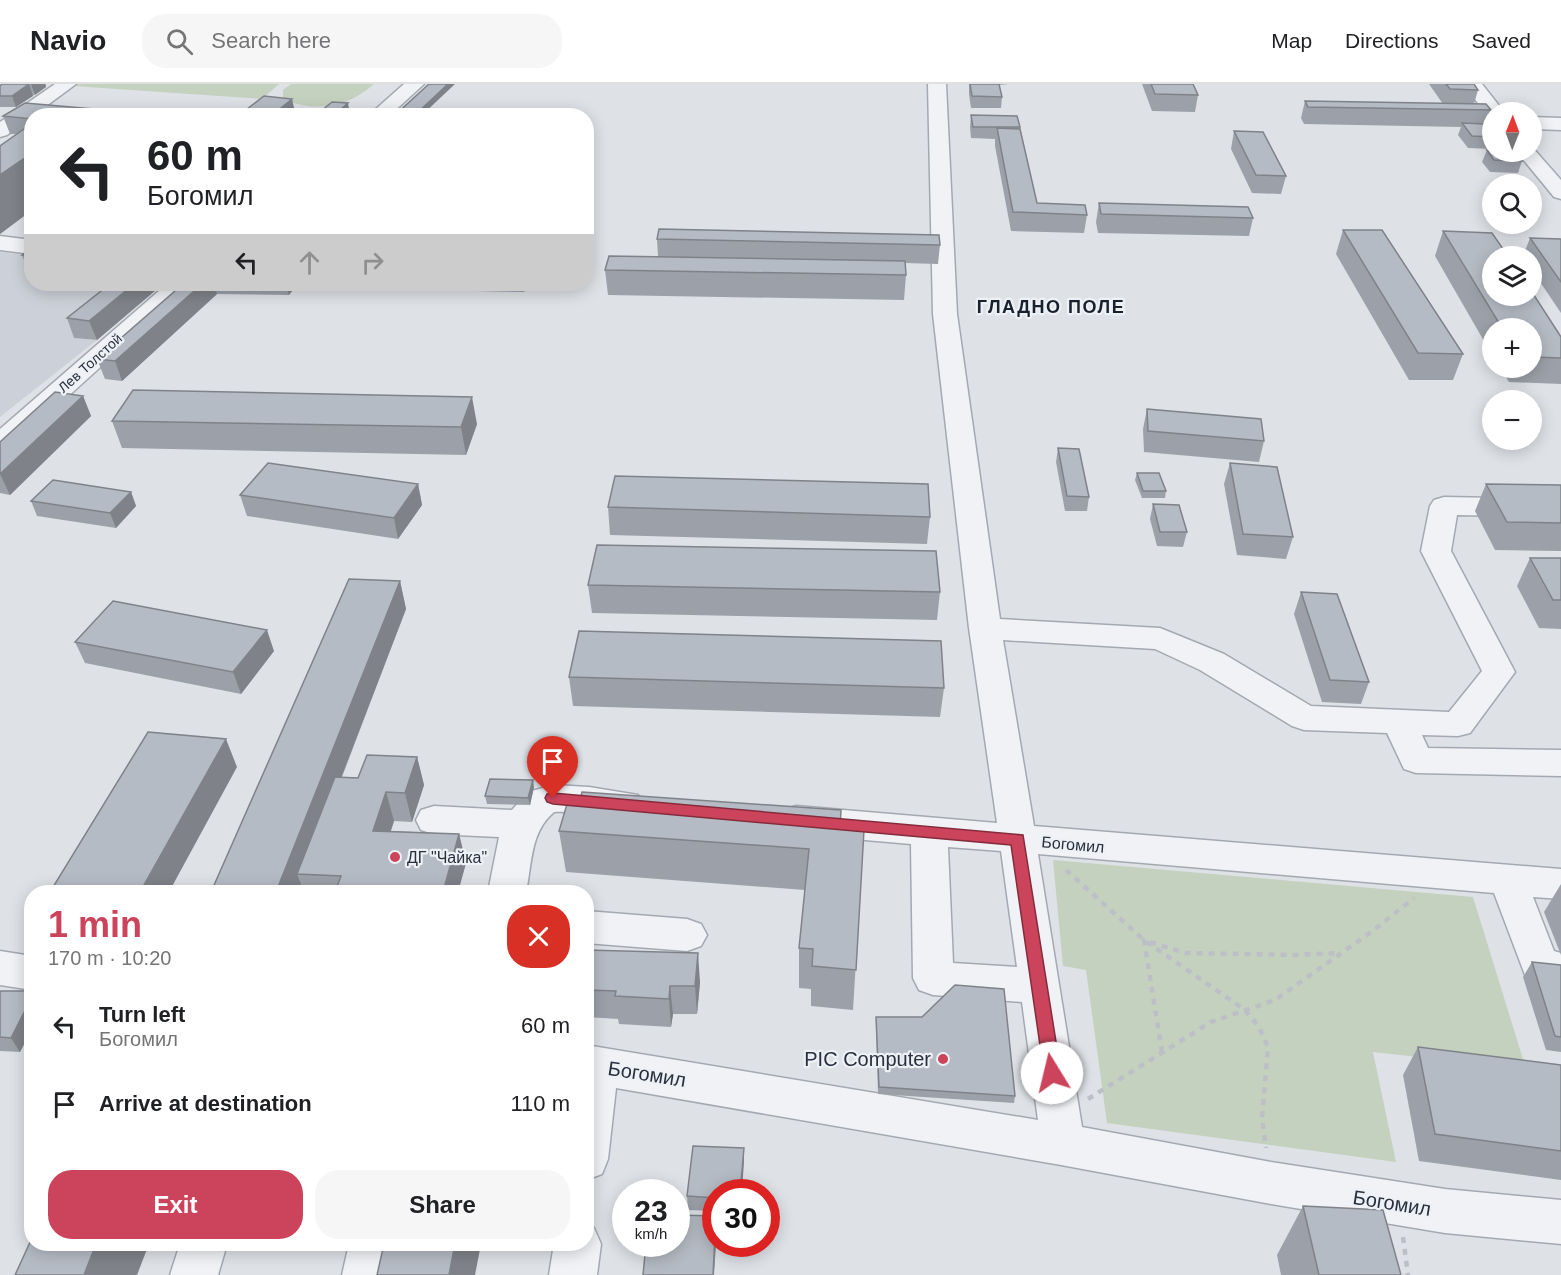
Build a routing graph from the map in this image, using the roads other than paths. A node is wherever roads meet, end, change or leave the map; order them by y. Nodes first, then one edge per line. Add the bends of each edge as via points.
1 (67, 84) edge
2 (415, 84) edge
3 (937, 84) edge
4 (1472, 84) edge
5 (1487, 102) edge
6 (33, 108) edge
7 (386, 108) edge
8 (24, 114) edge
9 (1542, 123) edge
10 (1561, 124) edge
11 (0, 131) edge
12 (0, 140) edge
13 (21, 142) edge
14 (1535, 162) edge
15 (1561, 193) edge
16 (24, 230) edge
17 (3, 244) edge
18 (24, 246) edge
19 (172, 291) edge
20 (0, 443) edge
21 (1561, 508) edge
22 (985, 628) junction
23 (1399, 722) junction
24 (1561, 763) edge
25 (658, 808) edge
26 (764, 817) edge
27 (434, 820) dead end
28 (521, 824) junction
29 (929, 832) junction
30 (1019, 850) junction
31 (1508, 880) junction
32 (1561, 884) edge
33 (508, 885) edge
34 (594, 928) edge
35 (687, 935) dead end
36 (0, 968) edge
37 (1561, 970) edge
38 (24, 972) edge
39 (1038, 986) junction
40 (594, 1065) edge
41 (1060, 1130) junction
42 (1561, 1222) edge
43 (202, 1251) edge
44 (371, 1251) edge
45 (576, 1251) edge
46 (194, 1275) edge
47 (366, 1275) edge
48 (573, 1275) edge

1 - 6 street
2 - 7 street
3 - 22 street via 945,314
4 - 5 street
8 - 11 street
9 - 10 street
12 - 13 street
14 - 15 street
16 - 17 street
17 - 18 street
19 - 20 street, Лев Толстой
21 - 23 street via 1444,506 1436,551 1498,672 1458,724
22 - 23 street via 1160,639 1212,662 1304,718
22 - 30 street
23 - 24 street via 1416,760
25 - 28 street via 553,798 533,807
26 - 29 street, Богомил
27 - 28 street
28 - 33 street
29 - 30 street, Богомил
29 - 39 street via 933,978
30 - 31 street, Богомил
30 - 39 street
31 - 32 street, Богомил
31 - 37 street via 1539,963
34 - 35 street
36 - 38 street
39 - 41 street
40 - 41 street, Богомил
41 - 42 street, Богомил via 1270,1183 1445,1211
43 - 46 street
44 - 47 street
45 - 48 street

